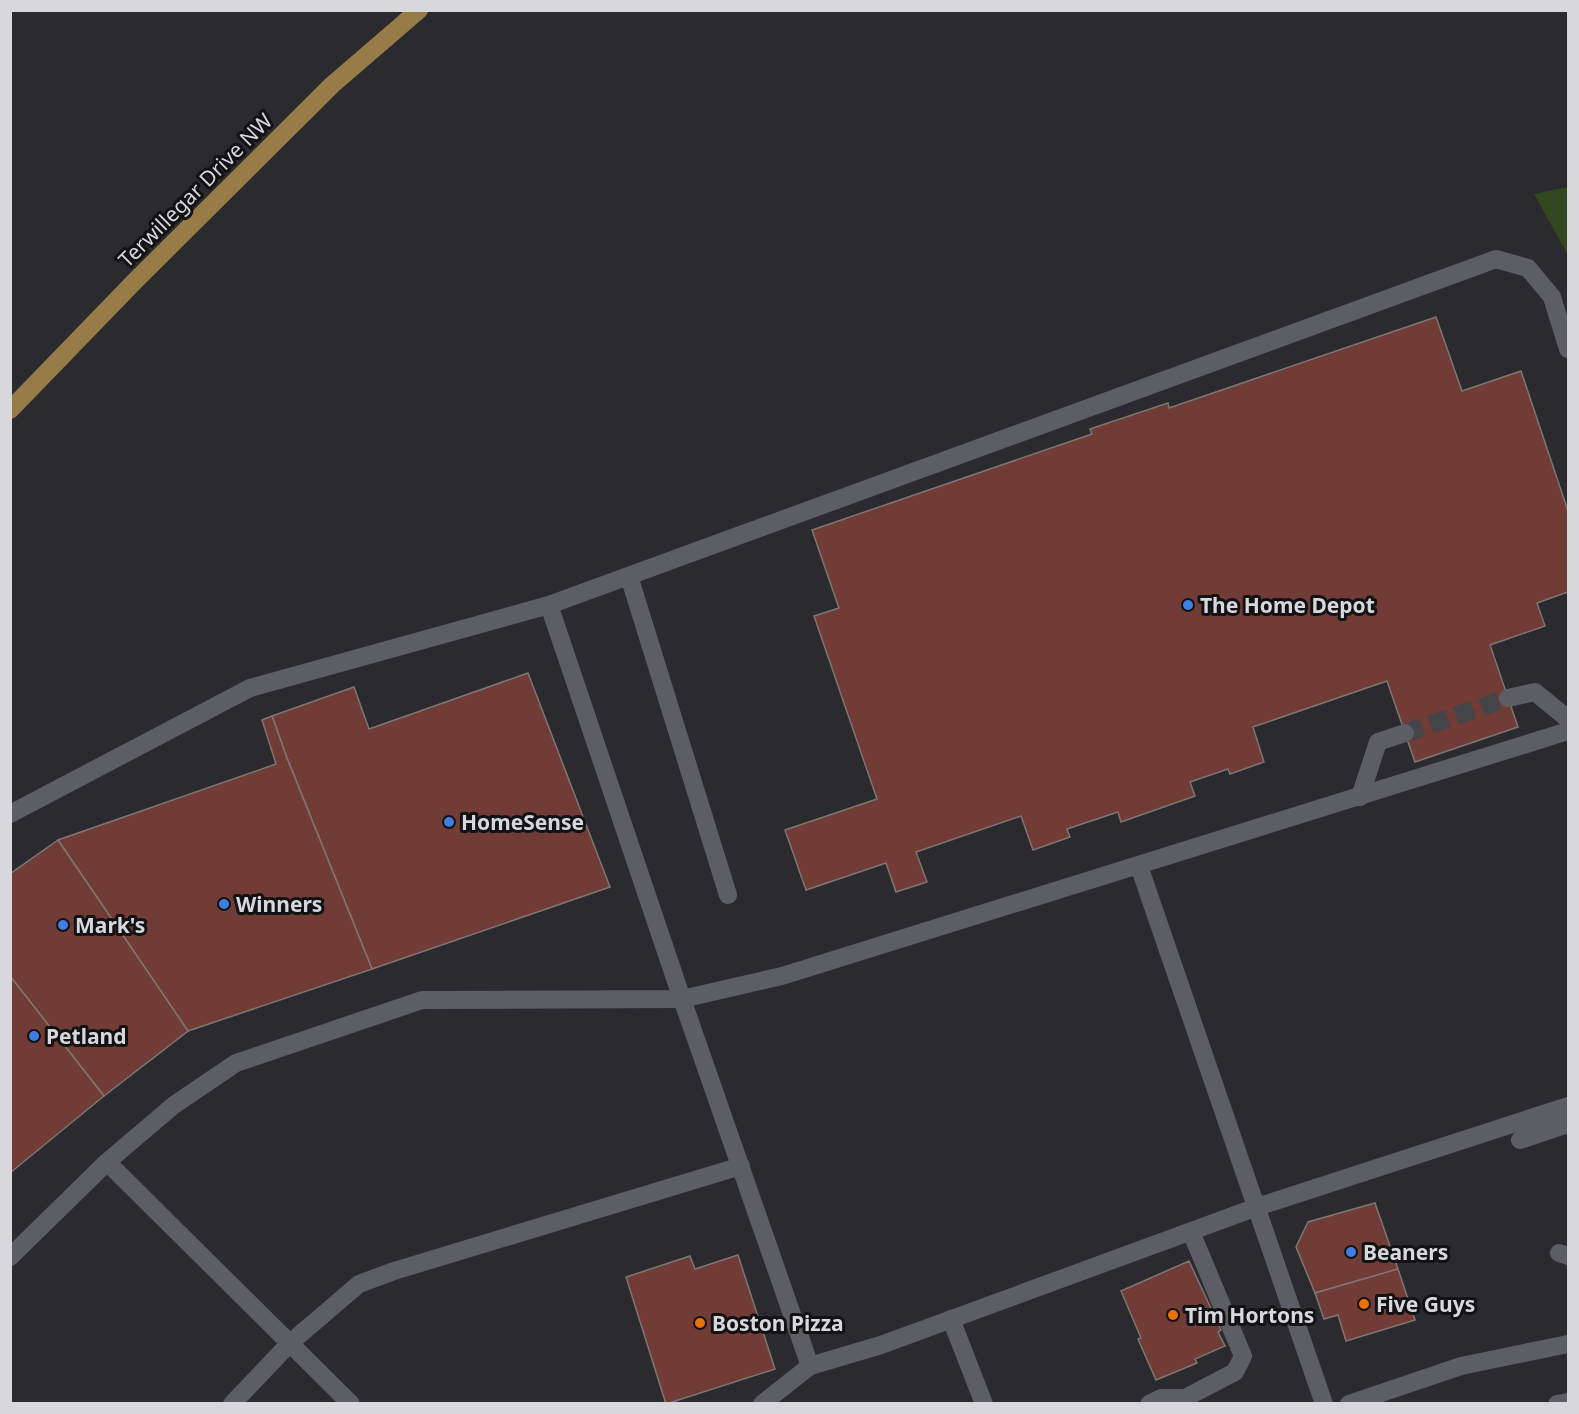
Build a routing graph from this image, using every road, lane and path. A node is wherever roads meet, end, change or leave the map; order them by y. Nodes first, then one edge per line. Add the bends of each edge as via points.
1 (419, 10) edge
2 (1569, 349) edge
3 (10, 410) edge
4 (629, 576) junction
5 (549, 605) junction
6 (1508, 698) tunnel mouth
7 (1569, 719) edge
8 (1569, 731) edge
9 (1405, 732) tunnel mouth
10 (1360, 797) junction
11 (10, 814) edge
12 (1139, 866) junction
13 (728, 895) dead end
14 (682, 999) junction
15 (1569, 1106) edge
16 (1569, 1124) edge
17 (1520, 1140) dead end
18 (107, 1162) junction
19 (741, 1166) junction
20 (1257, 1207) junction
21 (1191, 1232) junction
22 (10, 1257) edge
23 (951, 1319) junction
24 (290, 1343) junction
25 (1569, 1344) edge
26 (810, 1366) junction
27 (1184, 1401) edge
28 (1569, 1401) edge
29 (232, 1404) edge
30 (351, 1404) edge
31 (762, 1404) edge
32 (984, 1404) edge
33 (1149, 1404) edge
34 (1324, 1404) edge
35 (1349, 1404) edge
36 (1557, 1404) edge

1 - 3 main road, Terwillegar Drive NW via 332,85
2 - 4 street via 1552,297 1528,268 1496,260
4 - 5 street
4 - 13 street
5 - 11 street via 250,688
5 - 14 street
6 - 7 street via 1535,692
8 - 10 street
9 - 10 street via 1378,742
10 - 12 street
12 - 14 street via 782,976
12 - 20 street
14 - 18 street via 422,1000 236,1063 174,1105
14 - 19 street
15 - 20 street
16 - 17 street
18 - 22 street
18 - 24 street
19 - 24 street via 359,1284
19 - 26 street
20 - 21 street
20 - 34 street
21 - 23 street
21 - 27 street via 1242,1356 1235,1372
23 - 26 street
23 - 32 street
24 - 29 street
24 - 30 street
25 - 35 street via 1461,1366
26 - 31 street
27 - 33 street via 1161,1398
28 - 36 street

